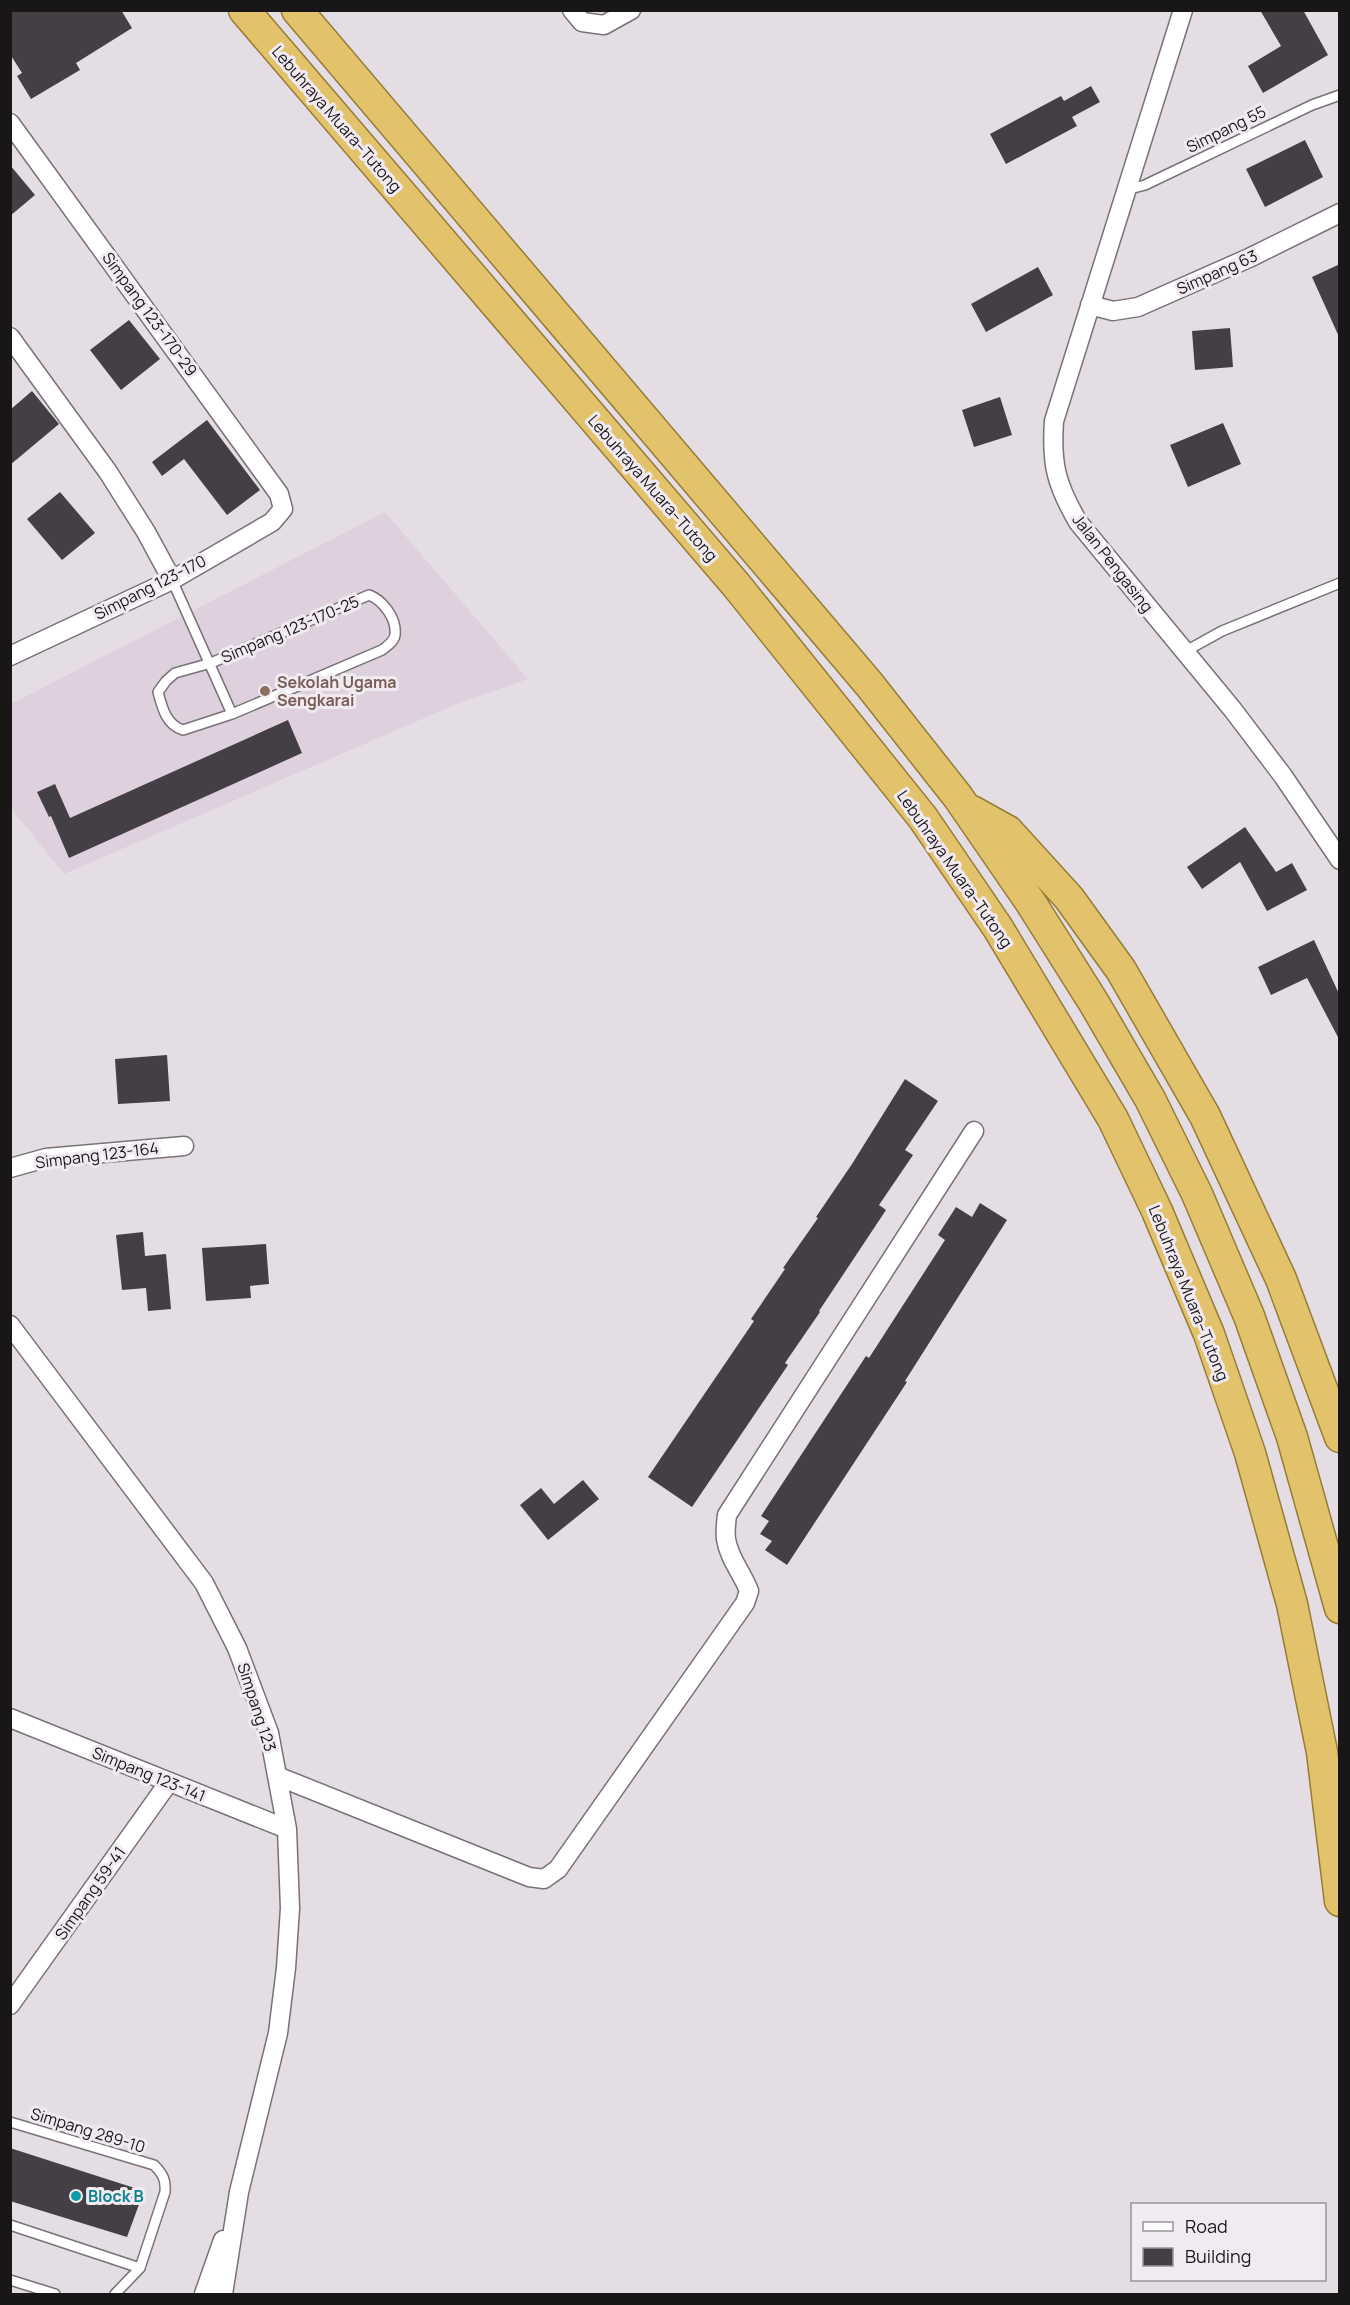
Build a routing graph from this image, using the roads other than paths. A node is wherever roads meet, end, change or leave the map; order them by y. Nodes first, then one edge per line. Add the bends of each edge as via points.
1 (244, 10) edge
2 (297, 10) edge
3 (572, 10) edge
4 (630, 10) edge
5 (1183, 10) edge
6 (1340, 95) edge
7 (10, 123) edge
8 (1126, 190) junction
9 (1340, 213) edge
10 (1090, 305) junction
11 (10, 337) edge
12 (282, 509) joint
13 (172, 580) junction
14 (1340, 582) edge
15 (1184, 652) junction
16 (10, 656) edge
17 (211, 663) junction
18 (232, 714) junction
19 (964, 806) junction
20 (1340, 860) edge
21 (974, 1131) dead end
22 (184, 1146) dead end
23 (10, 1168) edge
24 (10, 1325) edge
25 (1340, 1437) edge
26 (1340, 1608) edge
27 (10, 1718) edge
28 (278, 1776) junction
29 (169, 1782) junction
30 (287, 1829) junction
31 (1340, 1901) edge
32 (10, 2005) edge
33 (10, 2122) edge
34 (239, 2192) junction
35 (10, 2225) edge
36 (140, 2268) junction
37 (10, 2280) edge
38 (55, 2295) edge
39 (115, 2295) edge
40 (204, 2295) edge
41 (223, 2295) edge

1 - 31 highway, Lebuhraya Muara–Tutong via 737,586 923,818 998,928 1113,1119 1209,1334 1250,1453 1292,1604 1322,1752
2 - 19 highway via 831,639
3 - 4 street via 582,22 604,25
5 - 8 street, Jalan Pengasing
6 - 8 lane, Simpang 55 via 1145,185
7 - 12 street, Simpang 123-170-29 via 279,494
8 - 10 street, Jalan Pengasing
9 - 10 street, Simpang 63 via 1138,307 1113,311
10 - 15 street, Jalan Pengasing via 1054,421 1055,473 1078,522
11 - 13 street, Simpang 123-170-25 via 108,472
12 - 13 street, Simpang 123-170 via 272,522
13 - 16 street, Simpang 123-170
13 - 17 lane, Simpang 123-170-25
14 - 15 lane via 1222,631
15 - 20 street, Jalan Pengasing via 1283,776
17 - 18 lane, Simpang 123-170-25
17 - 18 lane via 175,673 166,681 158,692 163,709 170,721 183,730
17 - 18 lane, Simpang 123-170-25 via 369,595 378,598 393,623 395,635 382,650
19 - 25 highway via 1008,831 1069,898 1121,970 1209,1126 1281,1279
19 - 26 highway via 1094,1004 1150,1099 1197,1194 1249,1316 1292,1437
21 - 28 street via 727,1515 725,1538 750,1592 745,1603 558,1869 544,1879 529,1877
22 - 23 street, Simpang 123-164 via 46,1158
24 - 28 street, Simpang 123 via 204,1583 237,1648 269,1733
27 - 29 street, Simpang 123-141
28 - 30 street, Simpang 123
29 - 30 street, Simpang 123-141
29 - 32 street, Simpang 59-41
30 - 34 street, Simpang 123 via 290,1908 278,2033
33 - 36 lane, Simpang 289-10 via 154,2165 161,2172 166,2181 165,2192
34 - 40 street, Simpang 123
34 - 41 street, Simpang 123
35 - 36 lane
36 - 39 lane, Simpang 289-10
37 - 38 lane

